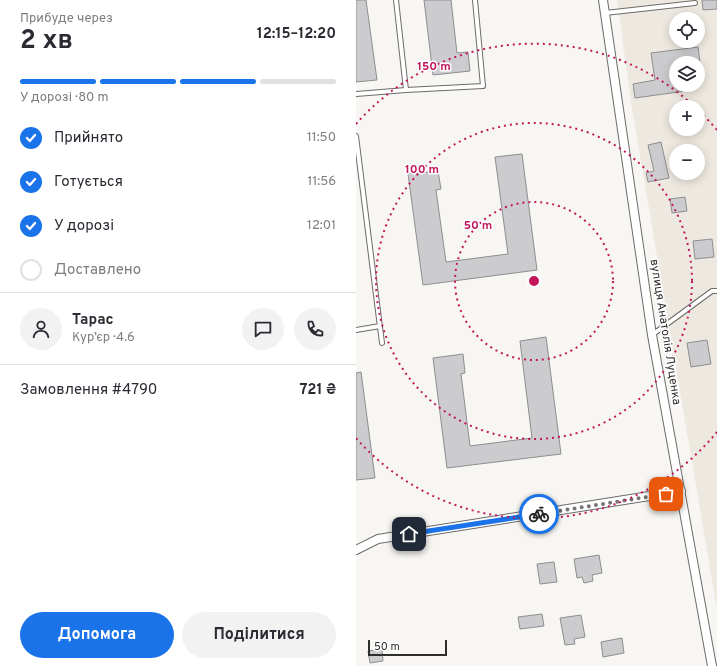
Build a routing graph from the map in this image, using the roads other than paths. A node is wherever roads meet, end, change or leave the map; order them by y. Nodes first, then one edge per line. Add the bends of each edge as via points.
1 (396, 0) edge
2 (476, 0) edge
3 (603, 0) edge
4 (694, 3) dead end
5 (604, 13) junction
6 (406, 90) junction
7 (356, 94) edge
8 (356, 136) edge
9 (717, 291) edge
10 (380, 326) junction
11 (356, 330) edge
12 (652, 335) junction
13 (382, 343) dead end
14 (681, 491) junction
15 (356, 550) edge
16 (712, 666) edge

1 - 6 lane
2 - 6 lane via 483,86
3 - 5 street, вулиця Анатолія Луценка
4 - 5 lane
5 - 12 street, вулиця Анатолія Луценка
6 - 7 lane
8 - 10 lane
9 - 12 lane via 712,291
10 - 11 lane
10 - 13 lane
12 - 14 street, вулиця Анатолія Луценка
14 - 15 street via 378,539
14 - 16 street, вулиця Анатолія Луценка

